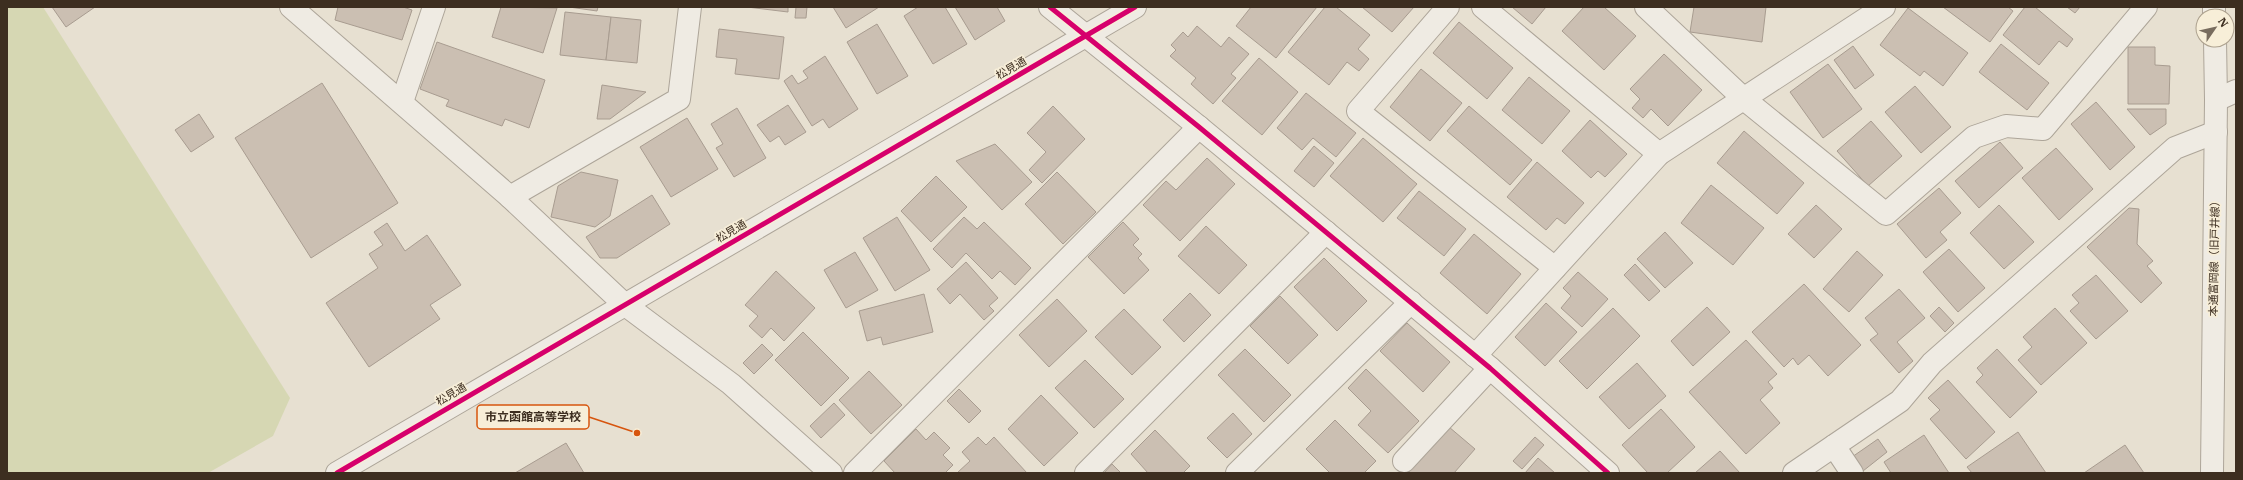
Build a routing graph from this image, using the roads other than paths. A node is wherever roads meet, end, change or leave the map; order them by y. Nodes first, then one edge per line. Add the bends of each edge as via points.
1 (291, 7) edge
2 (434, 7) edge
3 (690, 7) edge
4 (1050, 7) edge
5 (1135, 7) edge
6 (1448, 7) edge
7 (1483, 7) edge
8 (1646, 7) edge
9 (1884, 7) edge
10 (2145, 7) edge
11 (1085, 36) junction
12 (2214, 48) edge
13 (2236, 91) edge
14 (1744, 99) junction
15 (2216, 100) junction
16 (402, 102) junction
17 (1199, 127) junction
18 (2216, 132) junction
19 (1659, 154) junction
20 (510, 197) junction
21 (1326, 232) junction
22 (1555, 268) junction
23 (1411, 302) junction
24 (624, 304) junction
25 (1483, 362) junction
26 (1834, 446) junction
27 (1404, 461) dead end
28 (337, 473) edge
29 (831, 473) edge
30 (855, 473) edge
31 (1086, 473) edge
32 (1237, 473) edge
33 (1608, 473) edge
34 (1794, 473) edge
35 (1852, 473) edge
36 (2212, 473) edge

1 - 16 street
2 - 16 street
3 - 20 street via 679,99
4 - 11 street
5 - 11 street, 松見通
6 - 22 street via 1358,111
7 - 19 street
8 - 14 street
9 - 14 street
10 - 14 street via 2043,129 2006,126 1974,137 1886,214
11 - 17 street
11 - 24 street, 松見通
12 - 15 street, 本通富岡線（旧戸井線）
13 - 15 street
14 - 19 street
15 - 18 street, 本通富岡線（旧戸井線）
16 - 20 street
17 - 21 street
17 - 30 street
18 - 26 street via 2175,148 1932,363 1900,401
18 - 36 street, 本通富岡線（旧戸井線）
19 - 22 street
20 - 24 street
21 - 23 street
21 - 31 street
22 - 25 street
23 - 25 street
23 - 32 street
24 - 28 street, 松見通
24 - 29 street via 731,384
25 - 27 street
25 - 33 street
26 - 34 street
26 - 35 street

